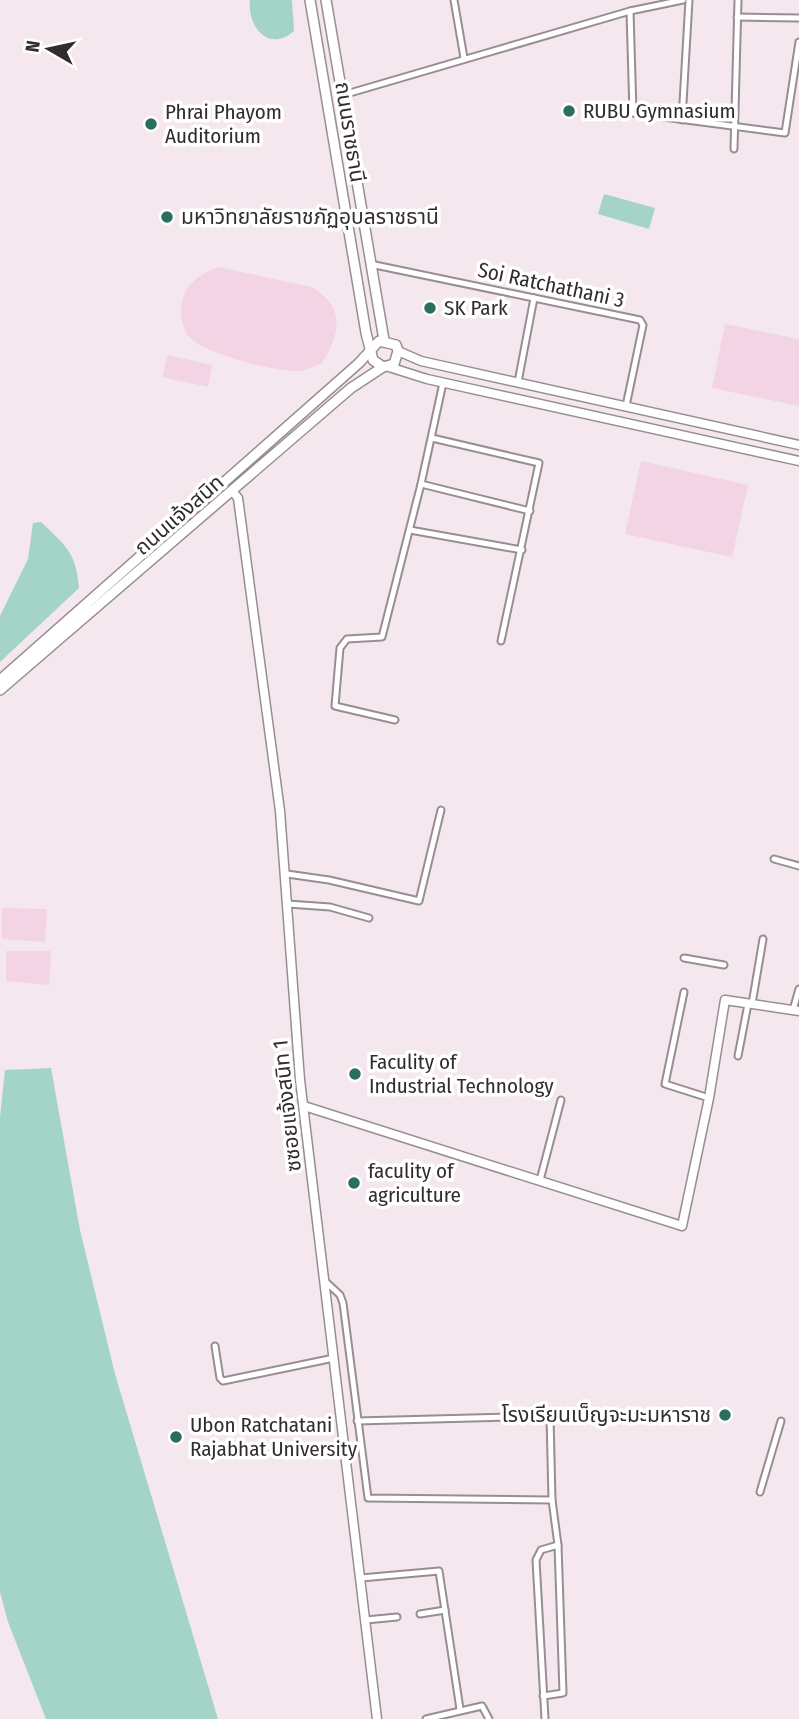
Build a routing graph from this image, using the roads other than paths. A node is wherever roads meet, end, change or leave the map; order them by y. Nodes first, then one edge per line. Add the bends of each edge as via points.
1 (310, 0) edge
2 (327, 0) edge
3 (454, 0) edge
4 (683, 0) edge
5 (689, 0) edge
6 (738, 0) edge
7 (674, 1) edge
8 (630, 12) junction
9 (737, 17) junction
10 (799, 18) edge
11 (799, 42) edge
12 (464, 58) junction
13 (342, 95) junction
14 (682, 120) junction
15 (734, 127) junction
16 (734, 149) dead end
17 (354, 264) junction
18 (369, 264) junction
19 (534, 298) junction
20 (384, 341) junction
21 (398, 351) junction
22 (371, 352) junction
23 (386, 367) junction
24 (518, 382) junction
25 (443, 383) junction
26 (594, 399) junction
27 (626, 406) junction
28 (591, 416) junction
29 (432, 438) junction
30 (799, 445) edge
31 (799, 461) edge
32 (421, 484) junction
33 (233, 492) junction
34 (530, 511) junction
35 (410, 530) junction
36 (522, 550) junction
37 (501, 641) dead end
38 (0, 680) edge
39 (0, 690) edge
40 (395, 720) dead end
41 (441, 810) dead end
42 (774, 859) dead end
43 (799, 866) edge
44 (287, 874) junction
45 (288, 904) junction
46 (369, 918) dead end
47 (763, 939) dead end
48 (684, 958) dead end
49 (724, 965) dead end
50 (799, 989) edge
51 (684, 992) dead end
52 (750, 1004) junction
53 (796, 1011) edge
54 (738, 1056) dead end
55 (709, 1098) junction
56 (561, 1100) dead end
57 (304, 1106) junction
58 (540, 1180) junction
59 (325, 1281) junction
60 (215, 1346) dead end
61 (334, 1358) junction
62 (357, 1421) junction
63 (781, 1421) dead end
64 (760, 1492) dead end
65 (552, 1500) junction
66 (558, 1545) junction
67 (361, 1578) junction
68 (445, 1610) junction
69 (420, 1614) dead end
70 (397, 1617) dead end
71 (366, 1620) junction
72 (543, 1696) junction
73 (460, 1709) junction
74 (545, 1718) edge
75 (377, 1719) edge
76 (425, 1719) edge
77 (489, 1719) edge

1 - 17 main road, ถนนราชธานี
2 - 13 main road, ถนนราชธานี
3 - 12 street
4 - 7 street
5 - 14 street
6 - 9 street
7 - 8 street
8 - 12 street
8 - 14 street via 633,113
9 - 10 street
9 - 15 street
11 - 15 street via 785,133
12 - 13 street
13 - 18 main road, ถนนราชธานี
14 - 15 street
15 - 16 street
17 - 18 main road
17 - 22 main road, ถนนราชธานี
18 - 19 street, Soi Ratchathani 3
18 - 20 main road, ถนนราชธานี
19 - 24 street
19 - 27 street, Soi Ratchathani 3 via 640,320 643,325
20 - 21 main road via 396,345
20 - 22 main road
21 - 23 main road via 394,364
21 - 24 street via 421,361
22 - 23 main road via 373,360
22 - 38 main road, ถนนแจ้งสนิท
23 - 25 street
23 - 33 main road, ถนนแจ้งสนิท via 351,388
24 - 26 street
25 - 28 street
25 - 29 street
26 - 27 street
26 - 28 street
27 - 30 street
28 - 31 street
29 - 32 street
29 - 34 street via 539,463
32 - 34 street
32 - 35 street
33 - 39 main road, ถนนแจ้งสนิท
33 - 44 street, ซซอยแจ้งสนิท 1 via 238,498
34 - 36 street
35 - 36 street
35 - 40 street via 382,637 343,641 334,699 338,708
36 - 37 street
41 - 44 street via 419,901
42 - 43 street
44 - 45 street, ซซอยแจ้งสนิท 1
45 - 46 street via 330,907
45 - 57 street, ซซอยแจ้งสนิท 1
47 - 52 street
48 - 49 street
50 - 53 street
51 - 55 street via 665,1084
52 - 53 street
52 - 54 street
52 - 55 street via 725,1000
55 - 58 street via 682,1226
56 - 58 street
57 - 58 street
57 - 59 street, ซซอยแจ้งสนิท 1
59 - 61 street, ซซอยแจ้งสนิท 1
59 - 62 street via 343,1303
60 - 61 street via 223,1381
61 - 67 street, ซซอยแจ้งสนิท 1
62 - 65 street via 368,1499
62 - 65 street via 550,1416
63 - 64 street
65 - 66 street
66 - 72 street via 541,1550 536,1560
66 - 72 street via 563,1693
67 - 68 street via 439,1571
67 - 71 street, ซซอยแจ้งสนิท 1
68 - 69 street
68 - 73 street
70 - 71 street
71 - 75 street, ซซอยแจ้งสนิท 1
72 - 74 street
73 - 76 street
73 - 77 street via 482,1706

